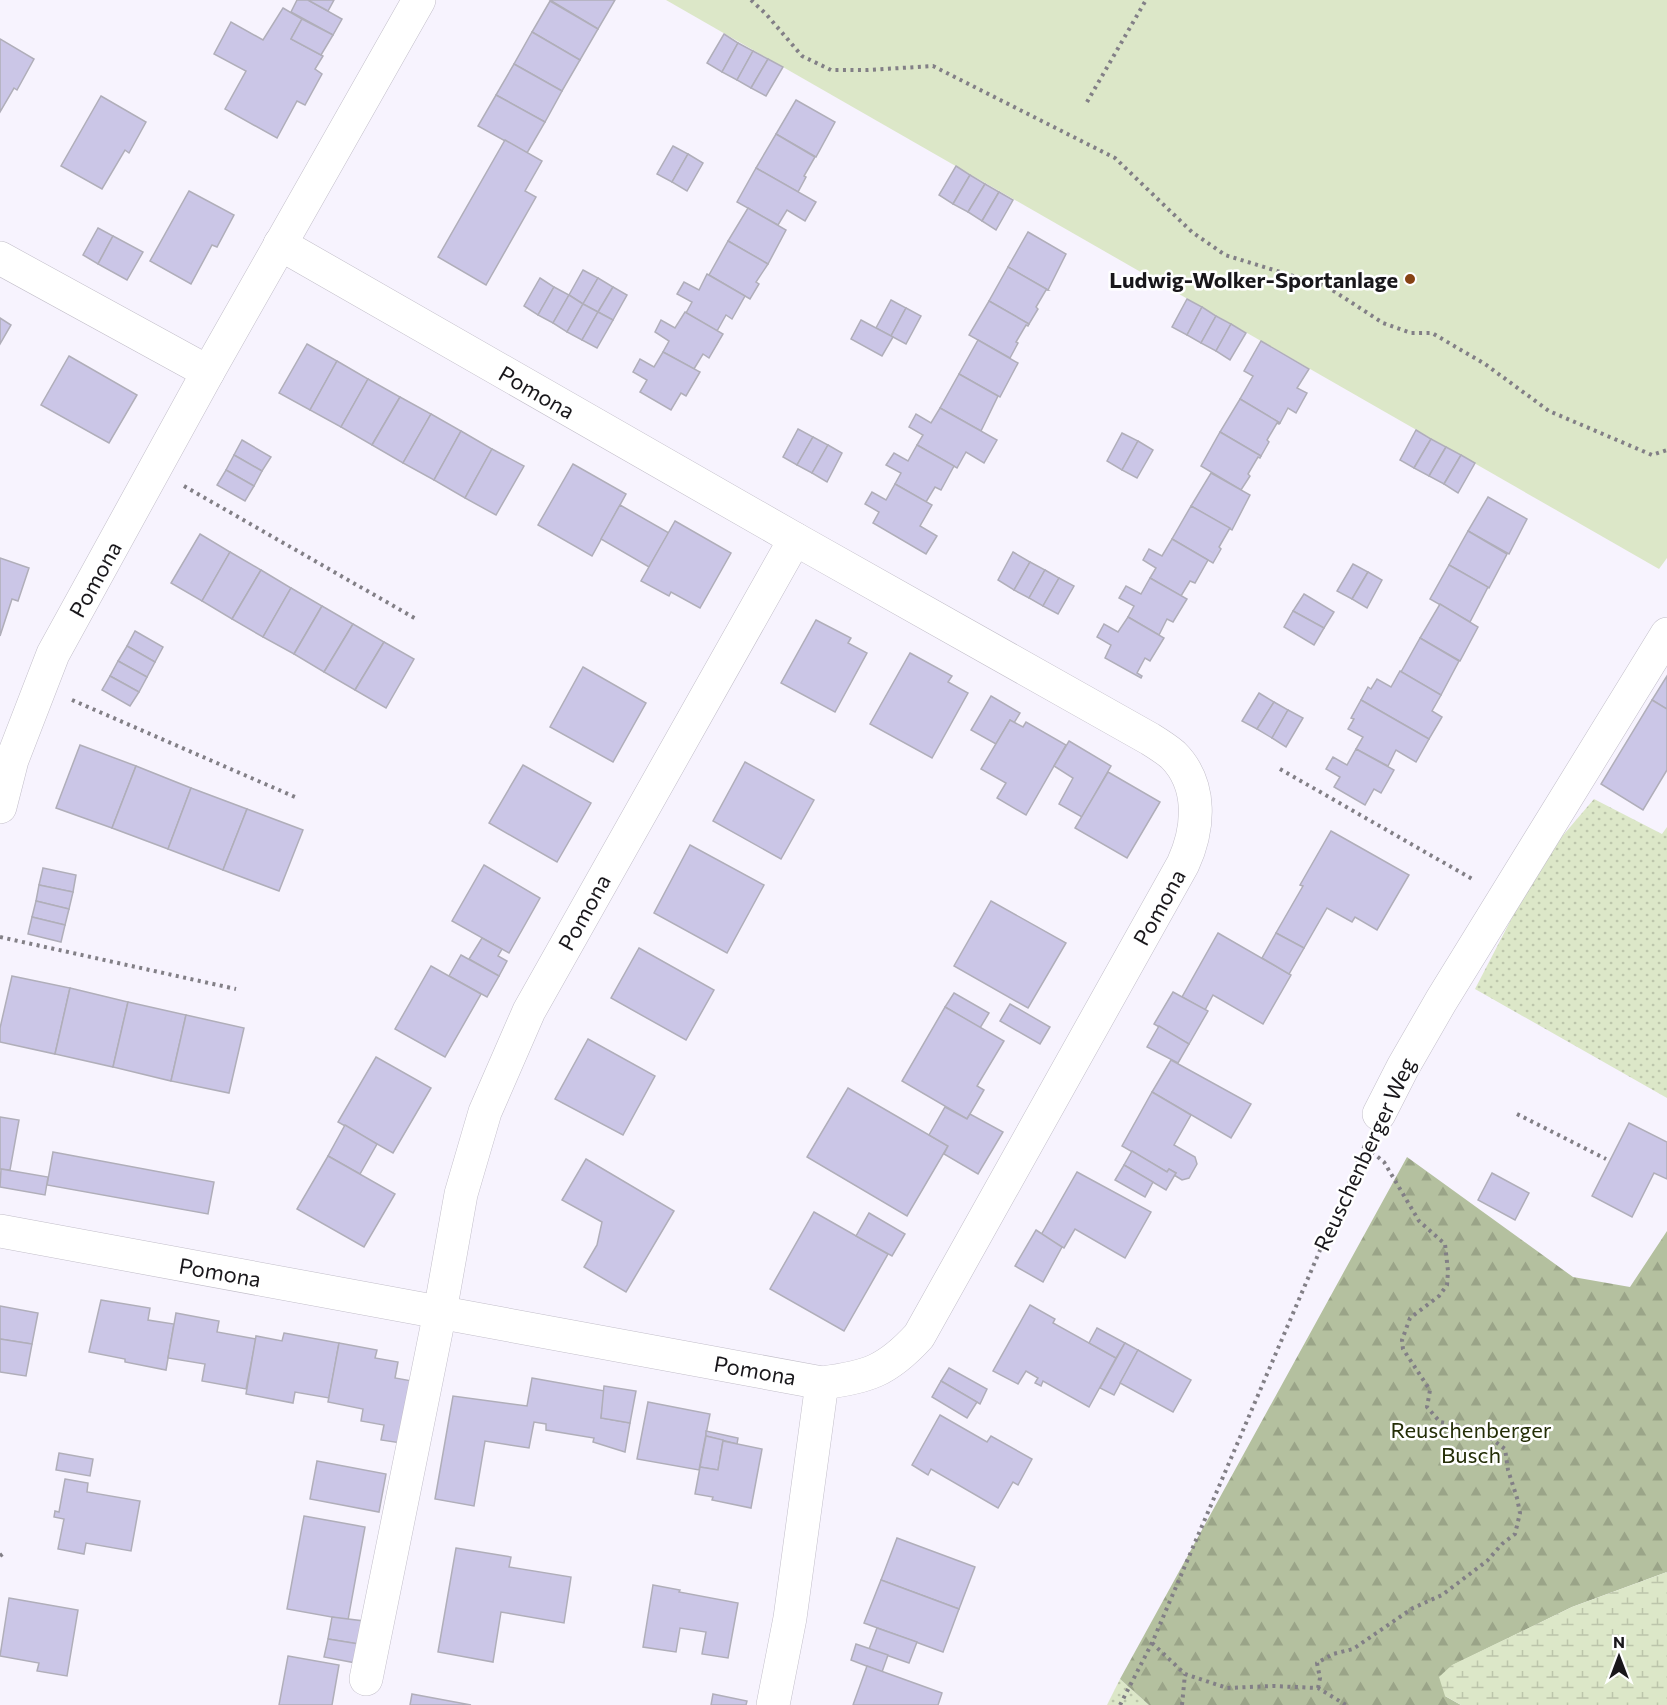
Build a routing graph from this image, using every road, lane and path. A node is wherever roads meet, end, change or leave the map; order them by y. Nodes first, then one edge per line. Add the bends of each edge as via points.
1 (418, 0) edge
2 (751, 0) edge
3 (1146, 0) edge
4 (1087, 102) dead end
5 (280, 244) junction
6 (0, 258) edge
7 (208, 372) junction
8 (1667, 450) edge
9 (155, 470) junction
10 (795, 539) junction
11 (418, 620) dead end
12 (1667, 634) edge
13 (41, 686) junction
14 (6, 758) edge
15 (1280, 769) dead end
16 (295, 797) dead end
17 (0, 807) edge
18 (1505, 899) junction
19 (0, 937) edge
20 (236, 989) dead end
21 (1379, 1114) joint
22 (1517, 1114) dead end
23 (1364, 1146) junction
24 (1606, 1159) dead end
25 (0, 1231) edge
26 (440, 1312) junction
27 (822, 1383) junction
28 (1152, 1643) junction
29 (1185, 1674) junction
30 (366, 1679) dead end
31 (1318, 1688) junction
32 (773, 1705) edge
33 (1120, 1705) edge
34 (1182, 1705) edge
35 (1346, 1705) edge

1 - 5 street, Pomona
2 - 8 path via 802,56 831,70 933,66 1115,158 1192,232 1225,255 1326,286 1383,323 1411,333 1432,333 1485,364 1549,411 1652,455
3 - 4 path
5 - 7 street, Pomona
5 - 10 street, Pomona
6 - 7 street
7 - 9 street, Pomona
9 - 11 path
9 - 13 street, Pomona via 53,654
10 - 26 street, Pomona via 529,1011 485,1112 460,1194
10 - 27 street, Pomona via 1150,739 1184,770 1196,807 1192,845 1183,864 919,1336 901,1355 878,1370 855,1379
12 - 18 street, Reuschenberger Weg
13 - 14 street, Pomona
13 - 16 path
14 - 17 street, Pomona
15 - 18 path
18 - 21 street, Reuschenberger Weg via 1441,1001
19 - 20 path
21 - 23 path, Reuschenberger Weg
22 - 24 path
23 - 28 path, Reuschenberger Weg
23 - 31 path via 1384,1162 1419,1221 1445,1244 1447,1285 1410,1318 1402,1340 1403,1349 1430,1390 1427,1407 1440,1422 1480,1430 1505,1449 1520,1513 1515,1534 1442,1595 1413,1608 1353,1649 1333,1654 1317,1664
25 - 26 street, Pomona
26 - 27 street, Pomona
26 - 30 street, Pomona
27 - 32 street, Pomona via 790,1618
28 - 29 path
28 - 33 path, Reuschenberger Weg
29 - 31 path via 1227,1688
29 - 34 path
31 - 35 path

